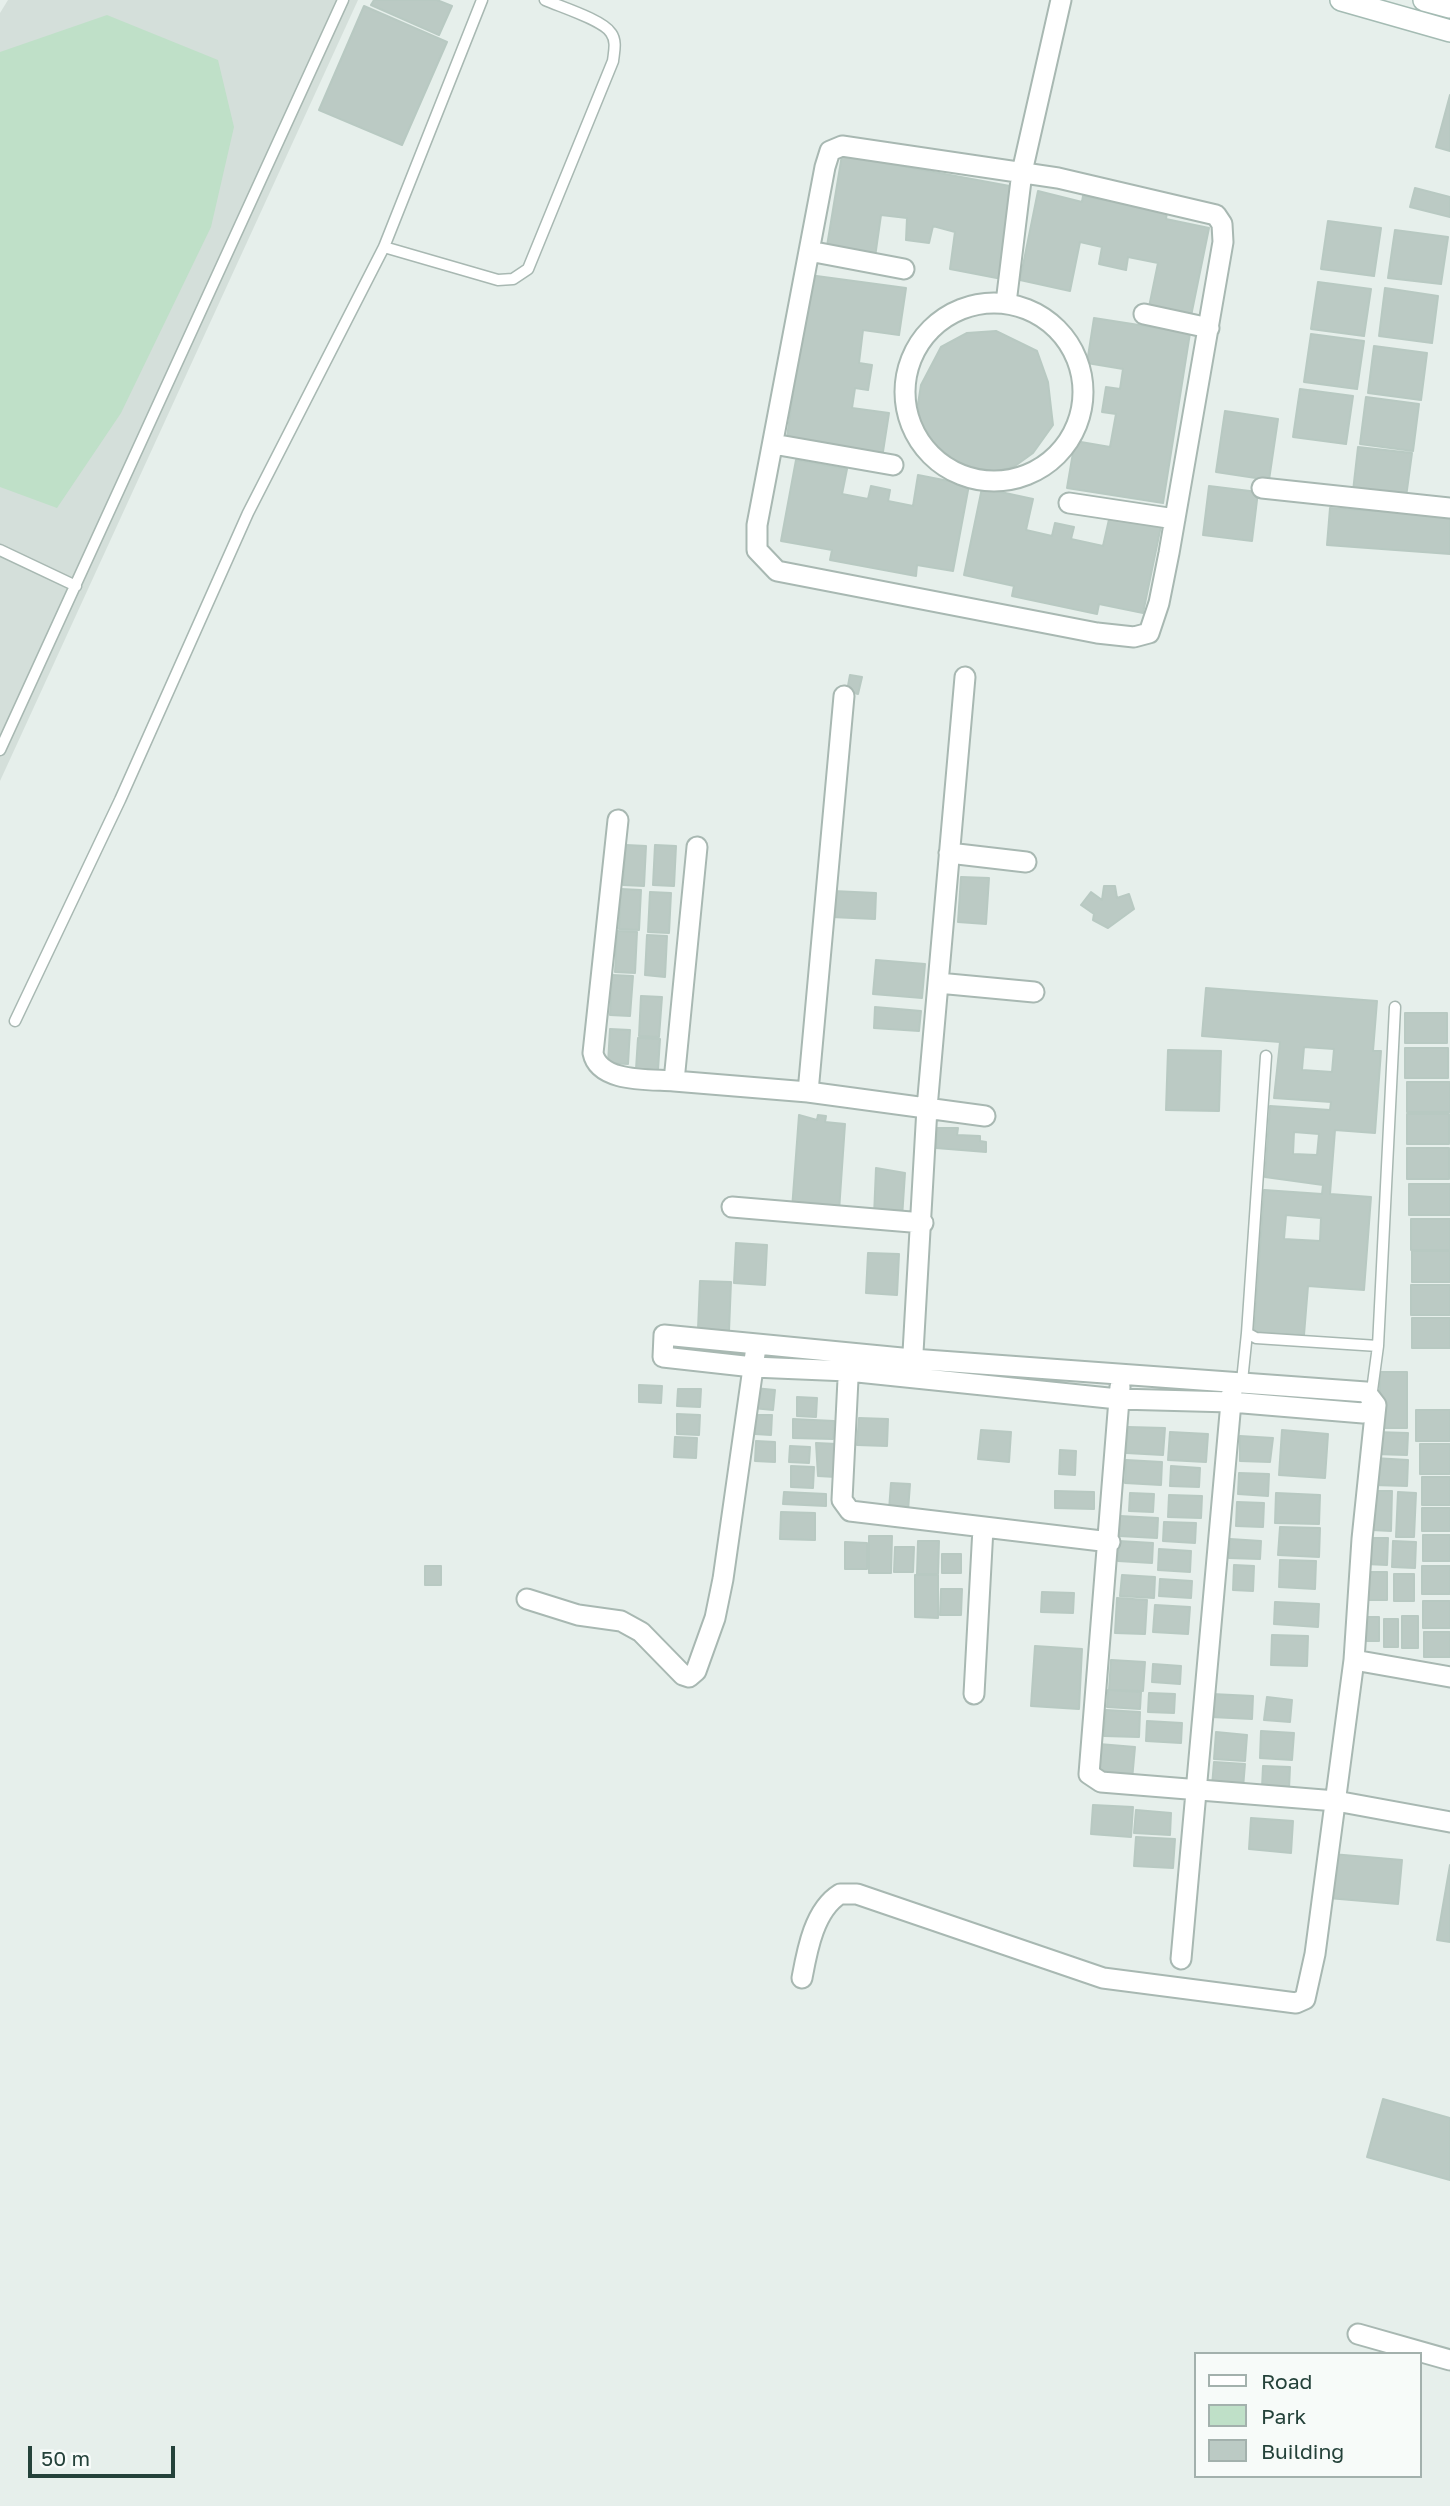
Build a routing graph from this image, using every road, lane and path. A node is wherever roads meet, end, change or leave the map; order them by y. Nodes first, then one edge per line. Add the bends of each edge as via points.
1 (343, 0) edge
2 (482, 0) edge
3 (545, 0) edge
4 (1061, 0) edge
5 (1341, 0) edge
6 (1424, 0) edge
7 (1450, 7) edge
8 (1450, 31) edge
9 (1021, 172) junction
10 (384, 247) junction
11 (809, 251) junction
12 (904, 269) dead end
13 (1006, 303) junction
14 (1144, 313) dead end
15 (1209, 328) junction
16 (773, 444) junction
17 (893, 465) dead end
18 (1262, 488) dead end
19 (1069, 503) dead end
20 (1450, 508) edge
21 (1175, 520) junction
22 (0, 550) edge
23 (76, 586) junction
24 (965, 677) dead end
25 (844, 696) dead end
26 (0, 750) edge
27 (618, 820) dead end
28 (697, 847) dead end
29 (949, 853) junction
30 (1026, 862) dead end
31 (938, 983) junction
32 (1034, 992) dead end
33 (1395, 1007) dead end
34 (15, 1021) dead end
35 (1266, 1056) dead end
36 (674, 1081) junction
37 (808, 1092) junction
38 (928, 1108) junction
39 (985, 1116) dead end
40 (732, 1208) dead end
41 (923, 1223) junction
42 (1247, 1333) junction
43 (757, 1343) junction
44 (1378, 1346) junction
45 (912, 1359) junction
46 (849, 1361) junction
47 (753, 1367) junction
48 (1121, 1374) junction
49 (913, 1380) junction
50 (1237, 1380) junction
51 (1371, 1398) junction
52 (1118, 1399) junction
53 (1231, 1402) junction
54 (983, 1528) junction
55 (1110, 1542) junction
56 (527, 1599) dead end
57 (1354, 1660) junction
58 (1450, 1677) edge
59 (974, 1694) dead end
60 (1197, 1788) junction
61 (1336, 1801) junction
62 (1450, 1822) edge
63 (1181, 1959) dead end
64 (802, 1978) dead end
65 (1358, 2334) dead end
66 (1422, 2352) edge
67 (1422, 2352) edge
68 (1450, 2360) edge

1 - 23 lane
2 - 10 lane
3 - 10 lane via 604,26 615,47 528,269 513,279 498,280
4 - 9 street
5 - 8 main road
6 - 7 main road
9 - 11 street via 842,146 830,151
9 - 13 street
9 - 15 street via 1216,215 1222,224 1223,242
10 - 34 lane via 248,513
11 - 12 street
11 - 16 street
13 - 13 street via 1035,312 1058,330 1075,353 1083,382 1082,411 1065,446 1053,460 1027,476 999,482 969,479 942,466 920,445 907,418 903,388 909,359 925,333 948,314 976,304
14 - 15 street
15 - 21 street
16 - 17 street
16 - 21 street via 757,525 757,550 778,572 1097,633 1149,633
18 - 20 street
19 - 21 street
22 - 23 lane
23 - 26 lane
24 - 29 street
25 - 37 street
27 - 36 street via 595,1061 617,1075
28 - 36 street
29 - 30 street
29 - 31 street
31 - 32 street
31 - 38 street
33 - 44 lane
35 - 42 lane
36 - 37 street
37 - 38 street
38 - 39 street
38 - 41 street
40 - 41 street
41 - 45 street
42 - 44 lane via 1256,1338
42 - 50 lane
43 - 46 street
43 - 47 street
43 - 47 street via 667,1334 662,1338 663,1357
44 - 51 lane
45 - 46 street
45 - 48 street
45 - 49 street
46 - 47 street
46 - 49 street
46 - 54 street via 844,1507 857,1513
47 - 56 street via 723,1579 696,1671 689,1677 683,1675 641,1632 621,1621 578,1615
48 - 50 street
48 - 52 street
49 - 52 street
50 - 51 street
50 - 53 street
51 - 53 street via 1363,1413
51 - 57 street
52 - 53 street
52 - 55 street
53 - 60 street
54 - 55 street
54 - 59 street
55 - 60 street via 1089,1774 1101,1782
57 - 58 street
57 - 61 street
60 - 61 street
60 - 63 street
61 - 62 street
61 - 64 street via 1310,1988 1306,1999 1296,2003 1103,1978 858,1894 840,1894 824,1910
65 - 66 street
67 - 68 street

